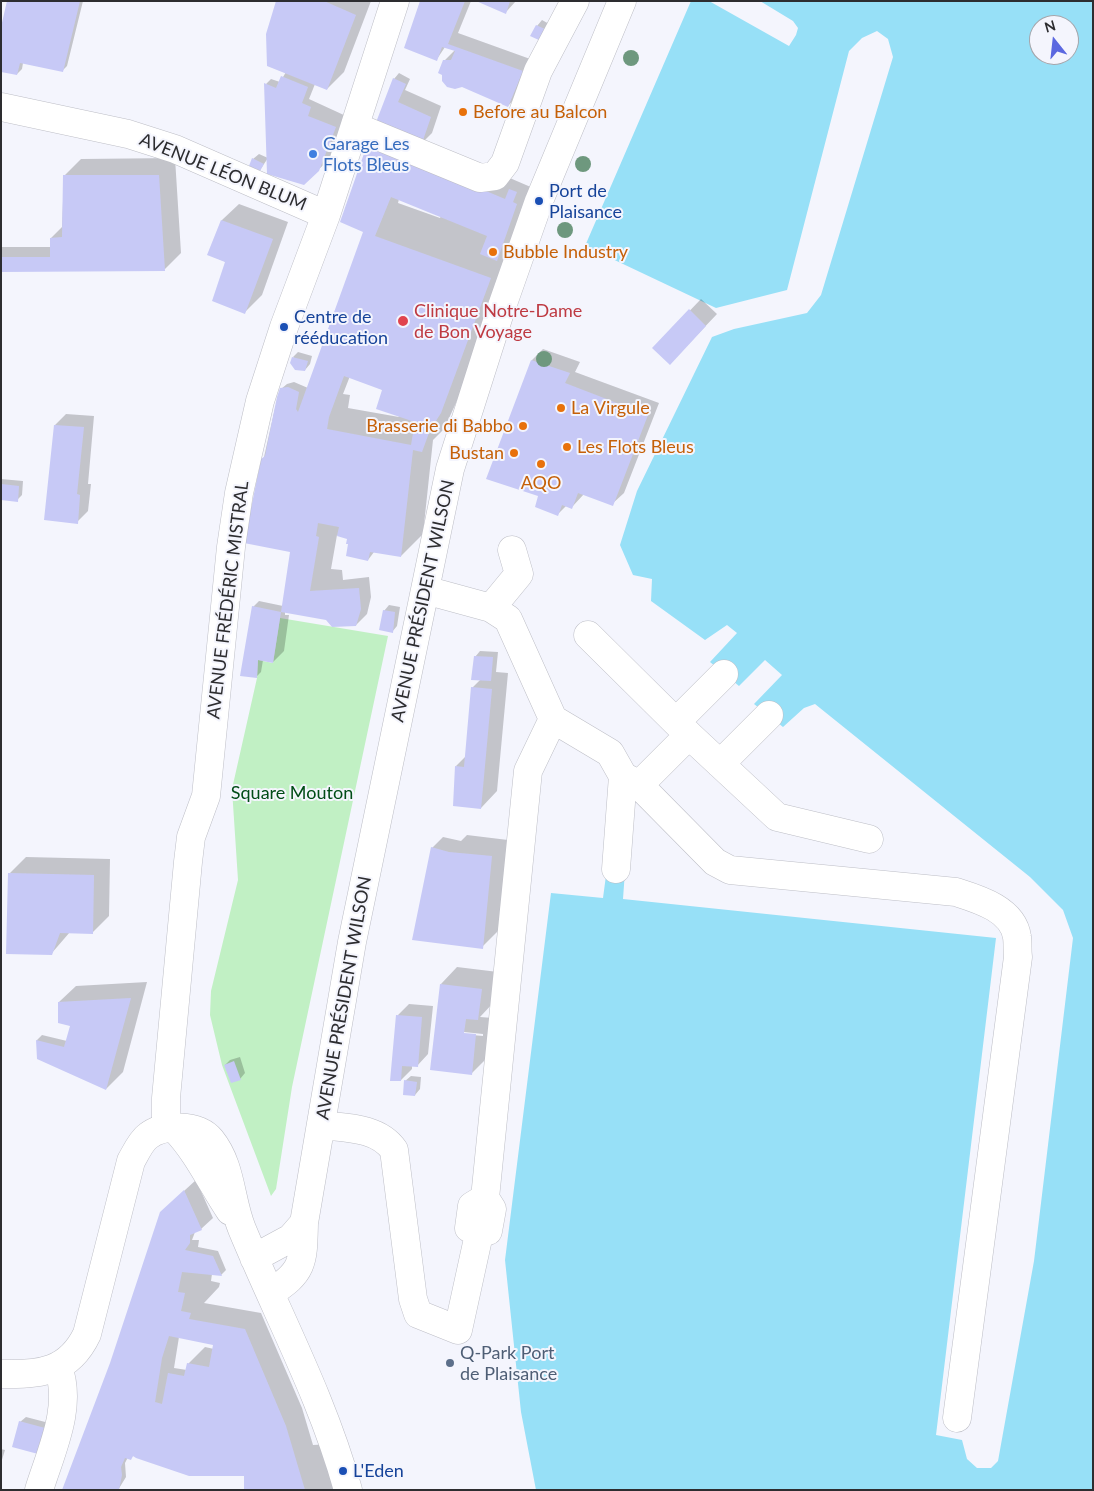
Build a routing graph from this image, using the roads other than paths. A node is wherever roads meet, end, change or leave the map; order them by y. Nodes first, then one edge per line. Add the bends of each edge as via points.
1 (395, 1) edge
2 (575, 1) edge
3 (622, 1) edge
4 (1, 107) edge
5 (356, 127) junction
6 (326, 215) junction
7 (512, 550) dead end
8 (425, 590) junction
9 (491, 608) junction
10 (588, 635) dead end
11 (724, 674) dead end
12 (769, 715) dead end
13 (553, 719) junction
14 (682, 728) junction
15 (720, 764) junction
16 (631, 780) junction
17 (869, 839) dead end
18 (616, 869) dead end
19 (321, 1125) junction
20 (170, 1128) junction
21 (304, 1223) junction
22 (254, 1258) junction
23 (270, 1293) junction
24 (58, 1367) junction
25 (1, 1374) edge
26 (958, 1418) dead end
27 (39, 1490) edge
28 (348, 1490) edge

1 - 5 street, AVENUE FRÉDÉRIC MISTRAL
2 - 5 street via 538,71 505,163 495,176 480,178
3 - 8 street, AVENUE PRÉSIDENT WILSON via 539,201 500,312 450,469
4 - 6 street, AVENUE LÉON BLUM via 128,134 165,146
5 - 6 street, AVENUE FRÉDÉRIC MISTRAL
6 - 20 street, AVENUE FRÉDÉRIC MISTRAL via 260,401 239,493 206,796 191,837 188,862 166,1098
7 - 9 street via 519,574
8 - 9 street
8 - 19 street, AVENUE PRÉSIDENT WILSON via 351,951
9 - 13 street via 508,619
10 - 14 street
11 - 14 street
12 - 15 street
13 - 16 street via 610,753
13 - 19 street via 528,772 485,1198 472,1206 469,1228 479,1234 458,1330 418,1314 411,1290 394,1150 376,1134
14 - 15 street
14 - 16 street
15 - 17 street via 777,817
16 - 18 street
16 - 26 street via 715,862 730,870 956,892 989,903 1007,919 1017,935 1018,957
19 - 21 street, AVENUE PRÉSIDENT WILSON
20 - 22 street via 192,1129 211,1140 229,1176 241,1226
20 - 24 street via 146,1137 131,1161 87,1334 72,1358
21 - 22 street via 291,1238
21 - 23 street, AVENUE PRÉSIDENT WILSON via 300,1266 290,1280
22 - 23 street
23 - 28 street via 326,1419
24 - 25 street
24 - 27 street via 64,1389 62,1413

